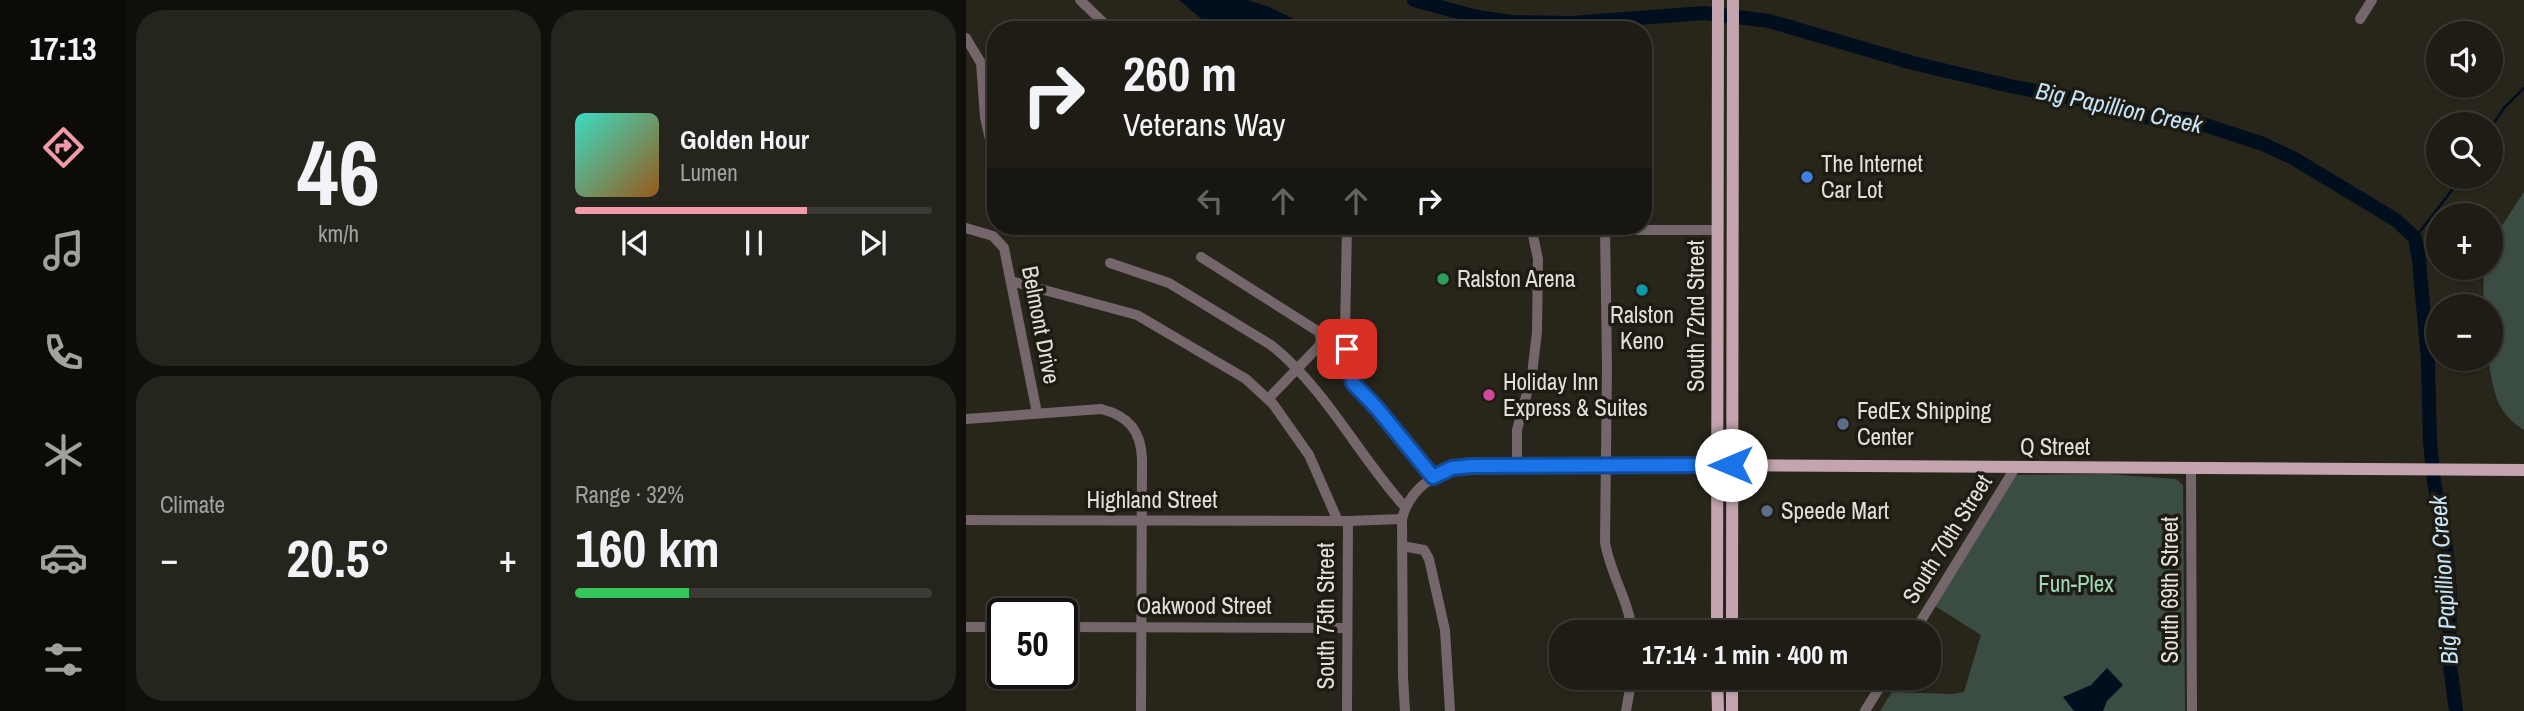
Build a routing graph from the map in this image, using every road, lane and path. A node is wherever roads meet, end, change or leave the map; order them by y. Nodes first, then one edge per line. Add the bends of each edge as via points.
1 (1080, 0) edge
2 (1718, 0) edge
3 (1733, 0) edge
4 (2372, 0) edge
5 (2360, 19) dead end
6 (1097, 21) edge
7 (966, 38) edge
8 (987, 124) edge
9 (966, 228) edge
10 (1652, 228) edge
11 (1717, 230) junction
12 (987, 234) edge
13 (990, 235) edge
14 (1347, 235) edge
15 (1533, 235) edge
16 (1605, 235) edge
17 (1201, 257) dead end
18 (1110, 263) dead end
19 (1011, 281) junction
20 (1731, 297) junction
21 (1298, 370) junction
22 (1268, 398) junction
23 (1037, 413) junction
24 (966, 419) edge
25 (1517, 465) junction
26 (1606, 465) junction
27 (1716, 465) junction
28 (1731, 465) junction
29 (2015, 468) junction
30 (2191, 470) junction
31 (2524, 470) edge
32 (1433, 477) junction
33 (1405, 507) junction
34 (1402, 519) junction
35 (966, 520) edge
36 (1142, 521) junction
37 (1343, 521) junction
38 (1402, 546) junction
39 (1631, 620) edge
40 (1717, 620) edge
41 (1732, 620) edge
42 (1921, 620) edge
43 (966, 627) edge
44 (987, 627) edge
45 (1078, 627) edge
46 (1141, 627) junction
47 (1346, 628) junction
48 (1630, 690) edge
49 (1717, 690) edge
50 (1732, 690) edge
51 (1878, 690) edge
52 (1141, 711) edge
53 (1347, 711) edge
54 (1405, 711) edge
55 (1450, 711) edge
56 (1626, 711) edge
57 (1718, 711) edge
58 (1732, 711) edge
59 (1865, 711) edge
60 (2192, 711) edge

1 - 6 street
2 - 11 main road, South 72nd Street
3 - 20 main road, South 72nd Street
4 - 5 street
7 - 8 street via 981,63
9 - 12 street, Belmont Drive
10 - 11 street
11 - 20 main road via 1723,238 1724,282
11 - 27 main road, South 72nd Street
13 - 19 street, Belmont Drive via 1002,243
14 - 32 street via 1345,334 1353,383
15 - 25 street via 1538,259 1537,332 1517,430
16 - 26 street
17 - 21 street via 1319,332 1319,345
18 - 21 street via 1169,284 1271,345
19 - 22 street via 1137,315 1246,379
19 - 23 street, Belmont Drive
20 - 28 main road, South 72nd Street
21 - 22 street
21 - 33 street
22 - 37 street via 1309,455
23 - 24 street
23 - 36 street via 1101,409 1128,421 1142,445
25 - 26 street, Q Street
25 - 32 street, Q Street via 1458,467
26 - 27 street, Q Street
26 - 39 street via 1607,559
27 - 28 main road, Q Street
27 - 40 main road, South 72nd Street
28 - 29 main road, Q Street
28 - 41 main road, South 72nd Street
29 - 30 main road, Q Street
29 - 42 street, South 70th Street
30 - 31 main road, Q Street
30 - 60 street, South 69th Street
32 - 33 street, Q Street
33 - 34 street, Q Street
34 - 37 street, Highland Street
34 - 38 street, Q Street
35 - 36 street, Highland Street
36 - 37 street, Highland Street
36 - 46 street
37 - 47 street, South 75th Street
38 - 54 street, Q Street
38 - 55 street via 1423,550 1429,559 1445,630
43 - 44 street
45 - 46 street, Oakwood Street
46 - 47 street, Oakwood Street
46 - 52 street
47 - 53 street, South 75th Street
48 - 56 street
49 - 57 main road
50 - 58 main road
51 - 59 street

